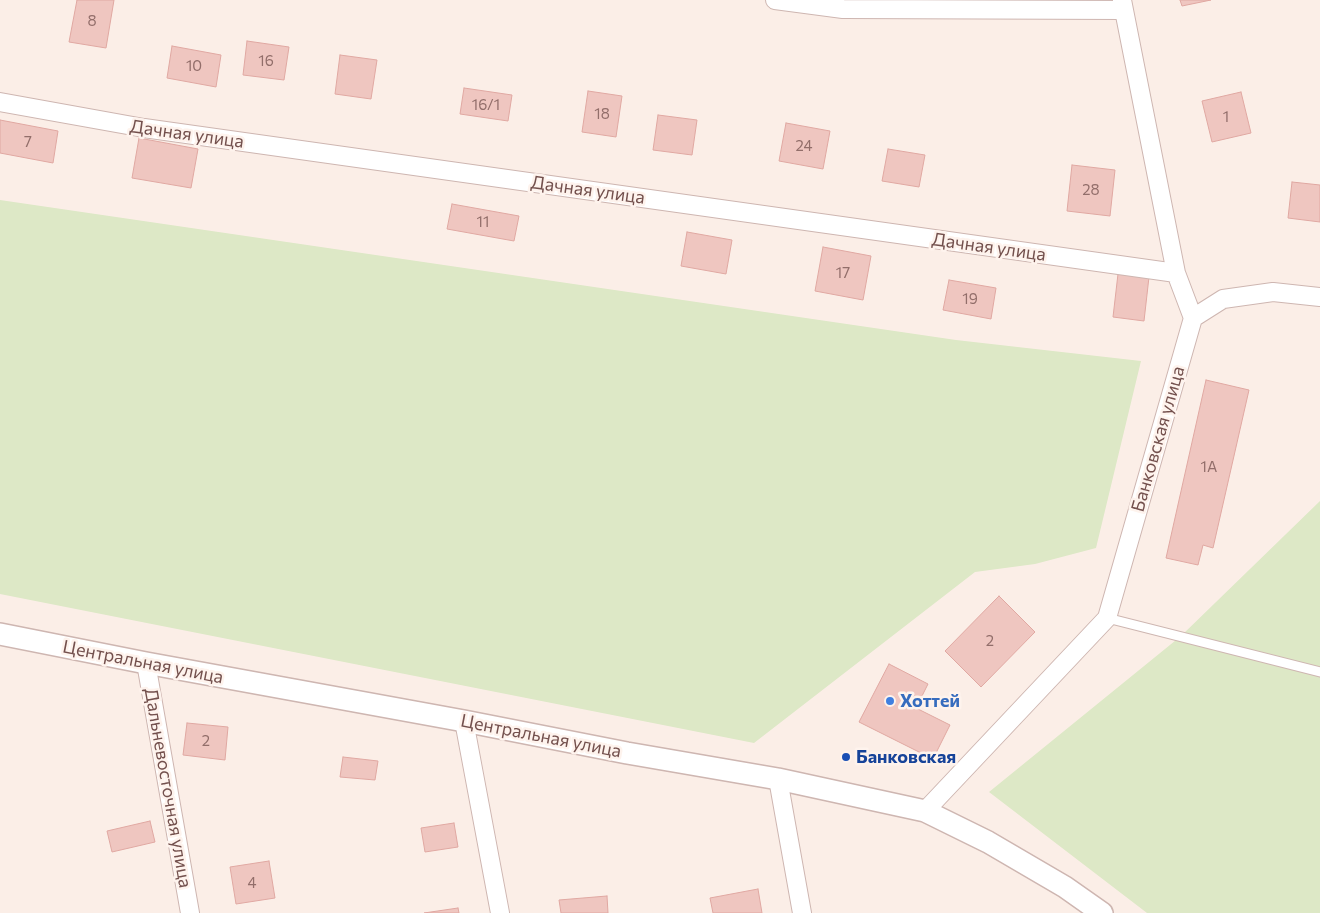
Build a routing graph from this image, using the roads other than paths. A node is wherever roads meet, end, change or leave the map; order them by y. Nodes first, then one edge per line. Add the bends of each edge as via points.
1 (776, 0) edge
2 (1123, 5) edge
3 (0, 102) edge
4 (1176, 273) junction
5 (1320, 297) edge
6 (1192, 318) junction
7 (1107, 618) junction
8 (0, 634) edge
9 (146, 663) junction
10 (1320, 672) edge
11 (464, 721) junction
12 (778, 779) junction
13 (925, 811) junction
14 (190, 913) edge
15 (500, 913) edge
16 (802, 913) edge
17 (1102, 913) edge

1 - 2 street via 843,9
2 - 4 street
3 - 4 street, Дачная улица via 144,128
4 - 6 street
5 - 6 street via 1273,292 1223,299
6 - 7 street, Банковская улица
7 - 10 lane
7 - 13 street, Банковская улица
8 - 9 street, Центральная улица
9 - 11 street, Центральная улица
9 - 14 street, Дальневосточная улица
11 - 12 street, Центральная улица
11 - 15 street
12 - 13 street, Центральная улица
12 - 16 street
13 - 17 street, Центральная улица via 988,842 1065,887

